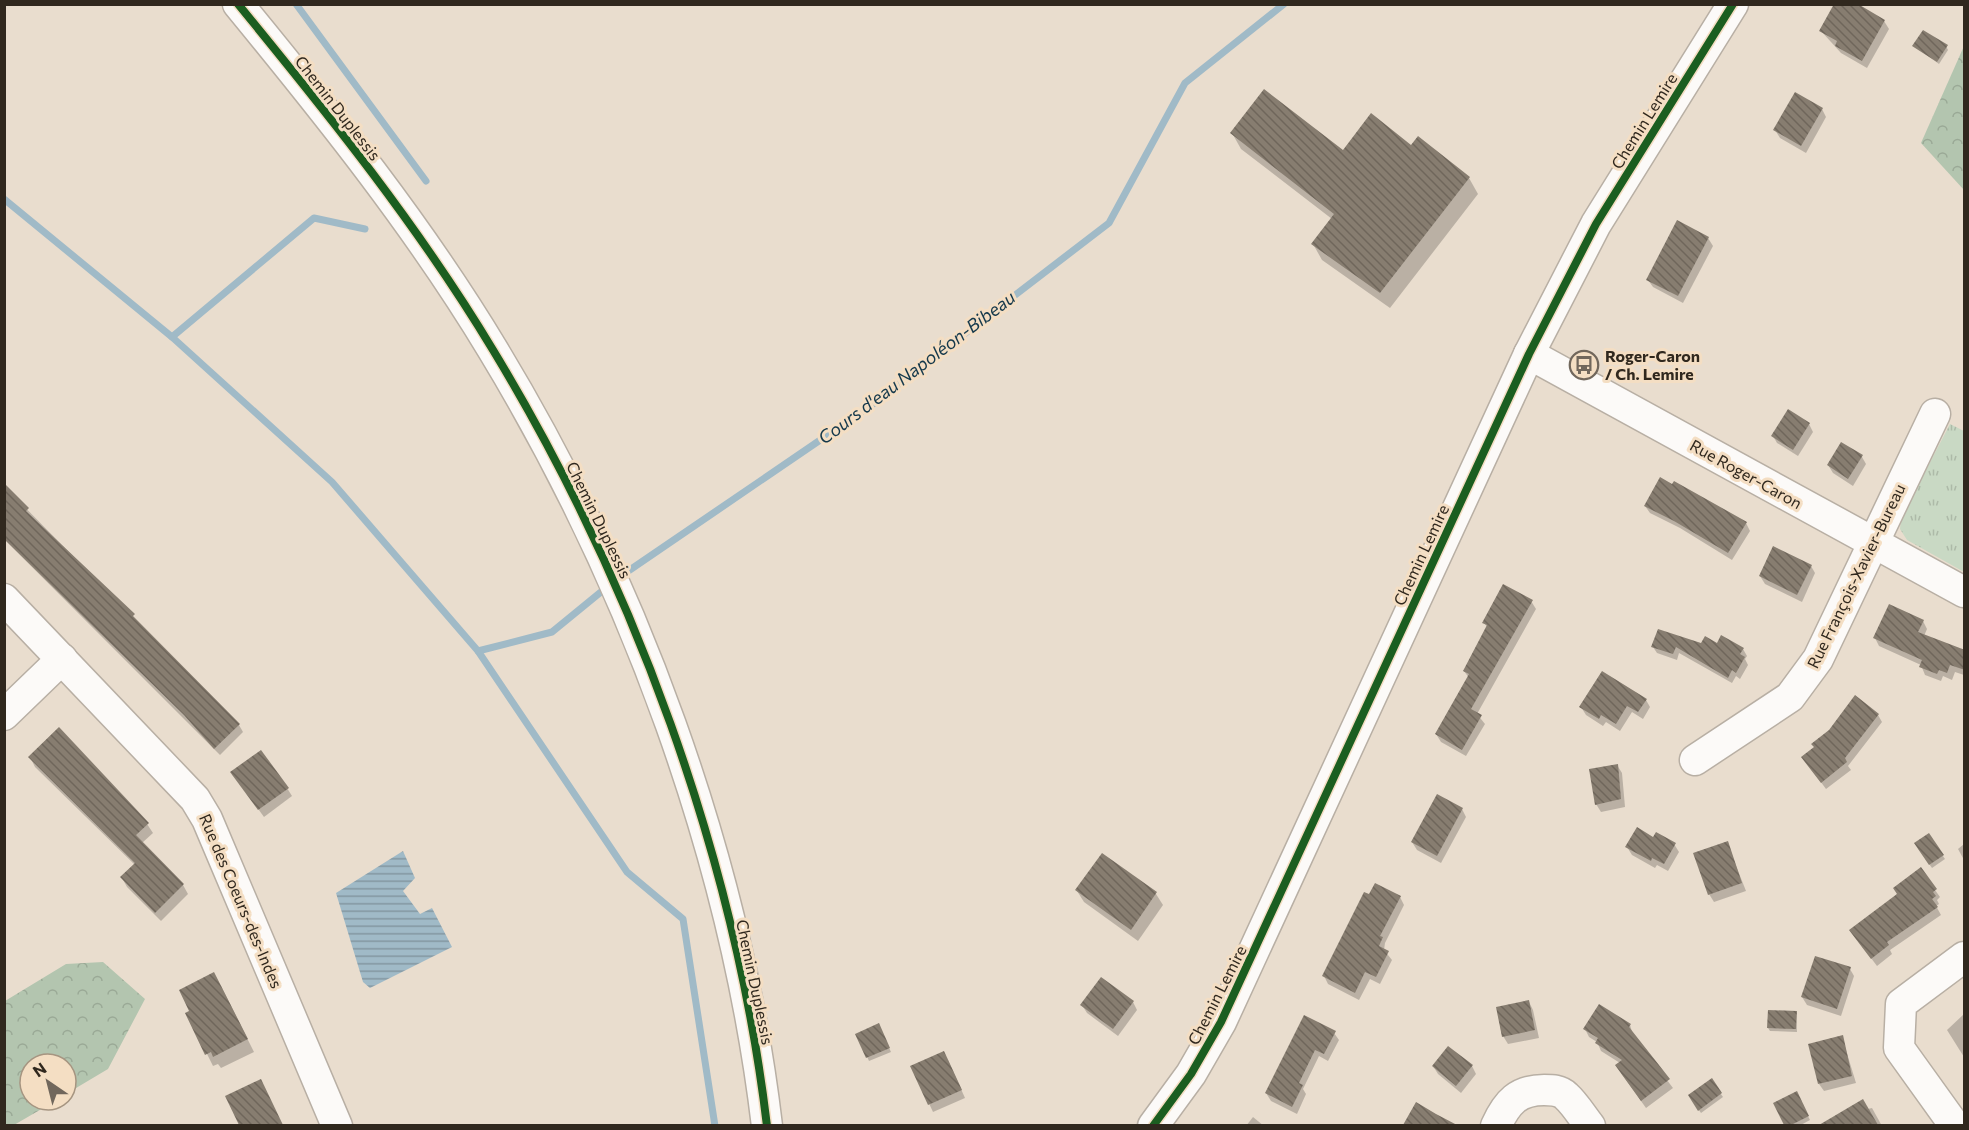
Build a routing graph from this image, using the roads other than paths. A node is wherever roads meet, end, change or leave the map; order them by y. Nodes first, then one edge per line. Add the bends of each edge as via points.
1 (238, 4) edge
2 (1733, 4) edge
3 (1529, 354) junction
4 (1935, 414) dead end
5 (1872, 543) junction
6 (1965, 592) edge
7 (4, 599) edge
8 (62, 659) junction
9 (4, 715) edge
10 (1695, 760) dead end
11 (1965, 957) edge
12 (337, 1125) edge
13 (767, 1125) edge
14 (1153, 1125) edge
15 (1496, 1125) edge
16 (1590, 1125) edge
17 (1955, 1125) edge

1 - 13 street, Chemin Duplessis via 330,116 446,279 492,348 586,522 640,641 713,861 748,1013
2 - 3 street, Chemin Lemire via 1596,224
3 - 5 street, Rue Roger-Caron
3 - 14 street, Chemin Lemire via 1221,1022 1191,1074
4 - 5 street, Rue François-Xavier-Bureau
5 - 6 street, Rue Roger-Caron
5 - 10 street, Rue François-Xavier-Bureau via 1818,659 1790,697
7 - 8 street, Rue des Coeurs-des-Indes
8 - 9 street
8 - 12 street, Rue des Coeurs-des-Indes via 195,799 207,819
11 - 17 street via 1901,1004 1899,1048
15 - 16 street via 1518,1093 1555,1090 1565,1095

